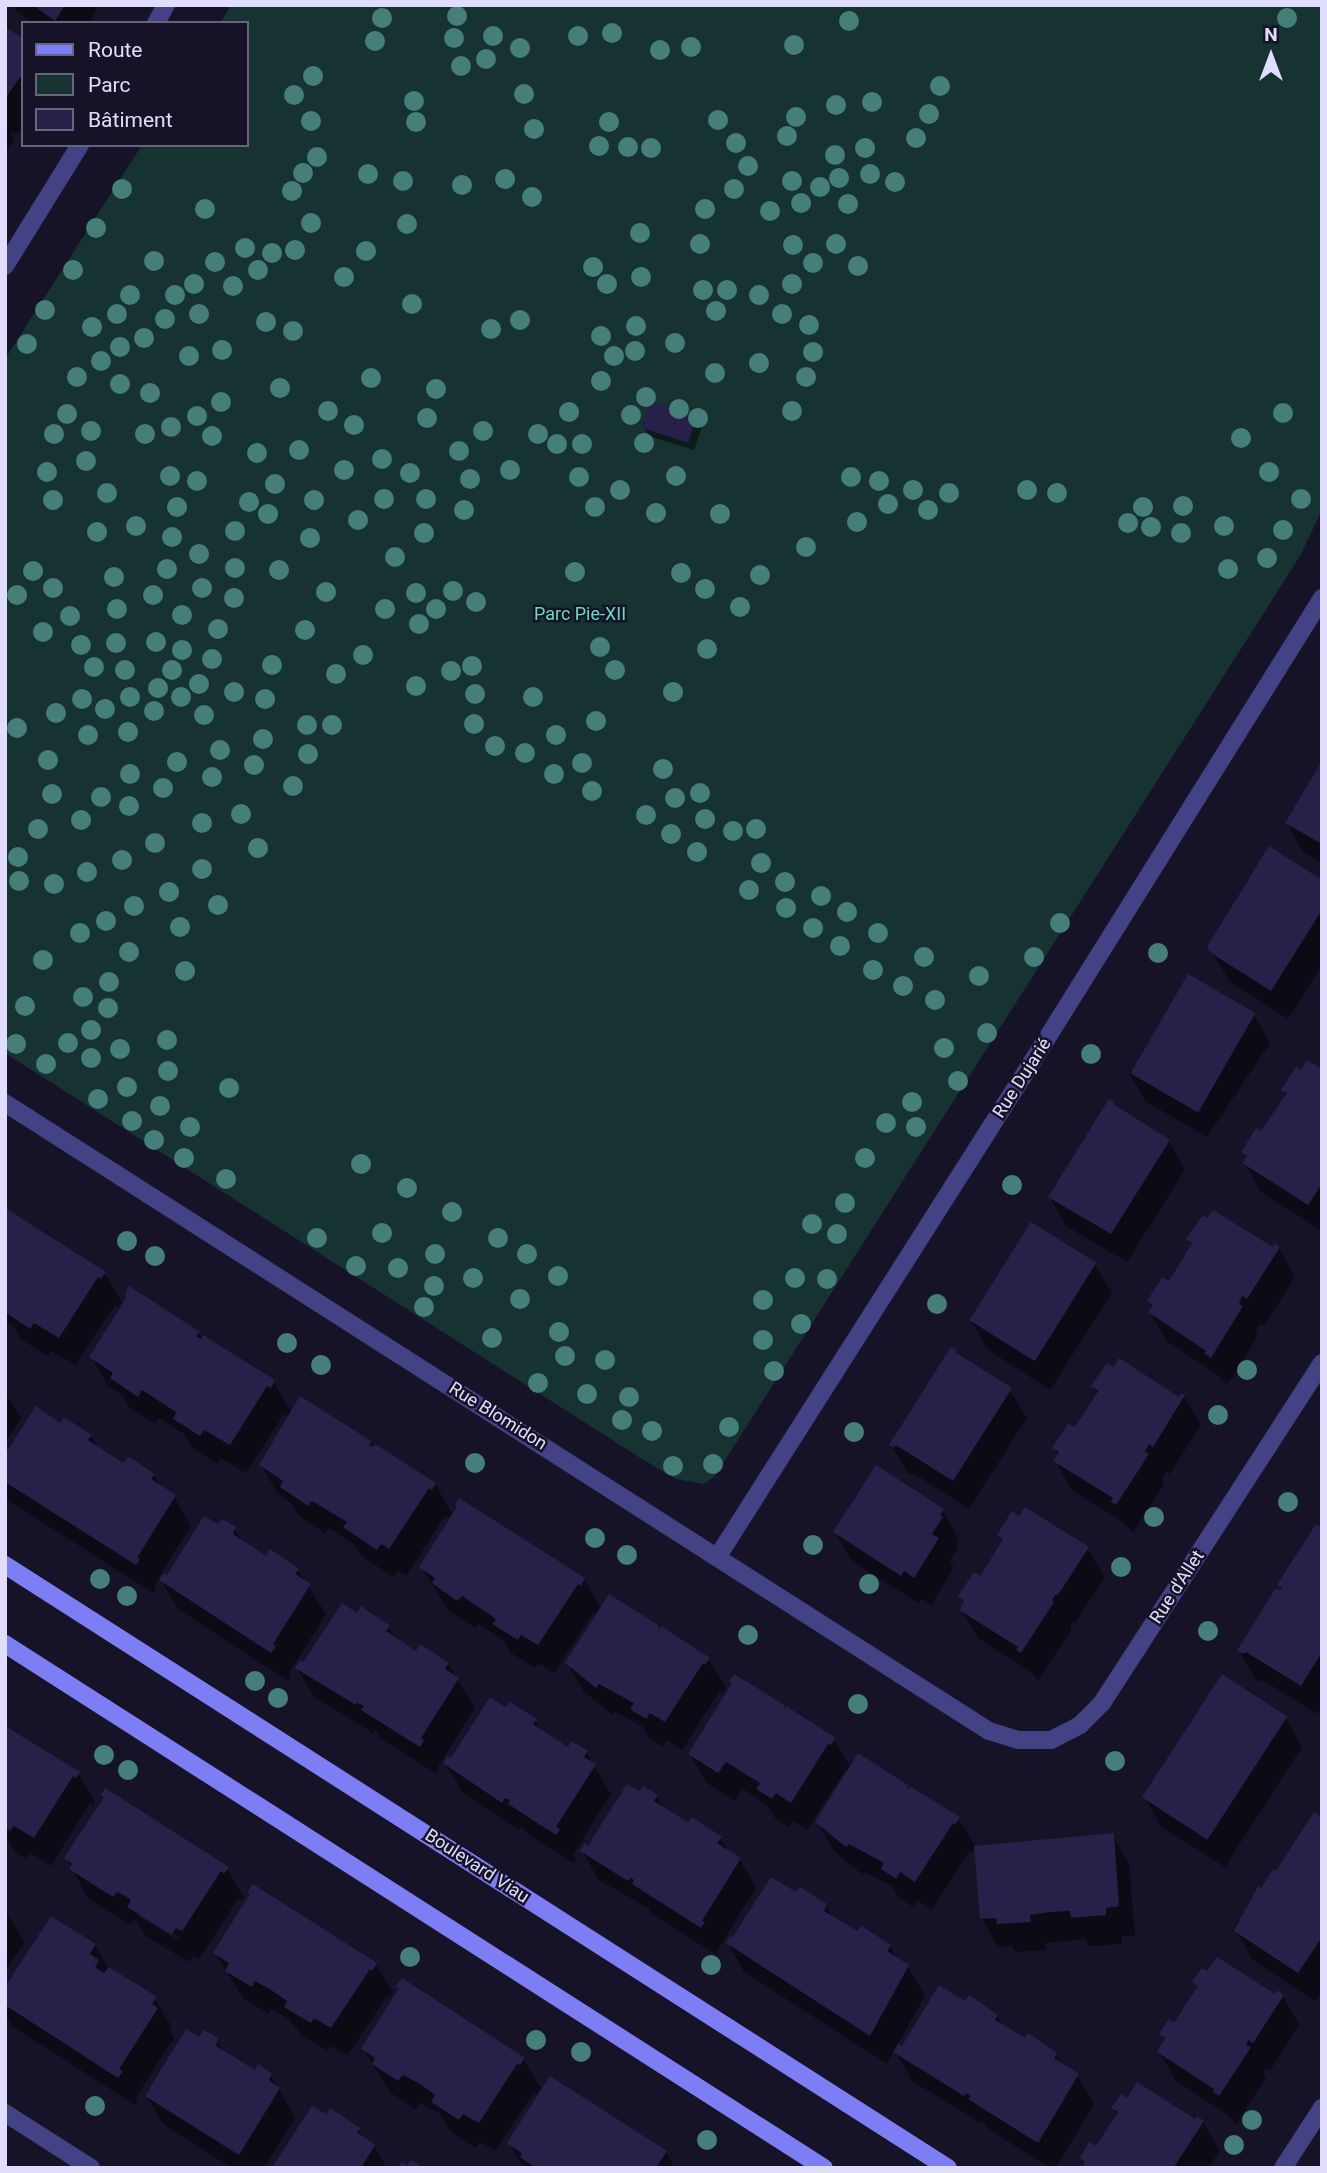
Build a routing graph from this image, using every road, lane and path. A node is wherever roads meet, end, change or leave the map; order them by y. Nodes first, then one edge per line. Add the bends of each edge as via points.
1 (166, 5) edge
2 (157, 21) edge
3 (79, 147) edge
4 (5, 266) edge
5 (1322, 598) edge
6 (5, 1103) edge
7 (1322, 1363) edge
8 (718, 1556) junction
9 (5, 1565) edge
10 (5, 1644) edge
11 (989, 1731) joint
12 (1322, 2108) edge
13 (5, 2113) edge
14 (91, 2168) edge
15 (824, 2168) edge
16 (948, 2168) edge
17 (1283, 2168) edge

1 - 2 street
3 - 4 street
5 - 8 street, Rue Dujarié
6 - 8 street, Rue Blomidon
7 - 11 street, Rue d'Allet via 1102,1703 1080,1725 1051,1740 1019,1740
8 - 11 street, Rue Blomidon
9 - 16 main road, Boulevard Viau
10 - 15 main road
12 - 17 street
13 - 14 street

